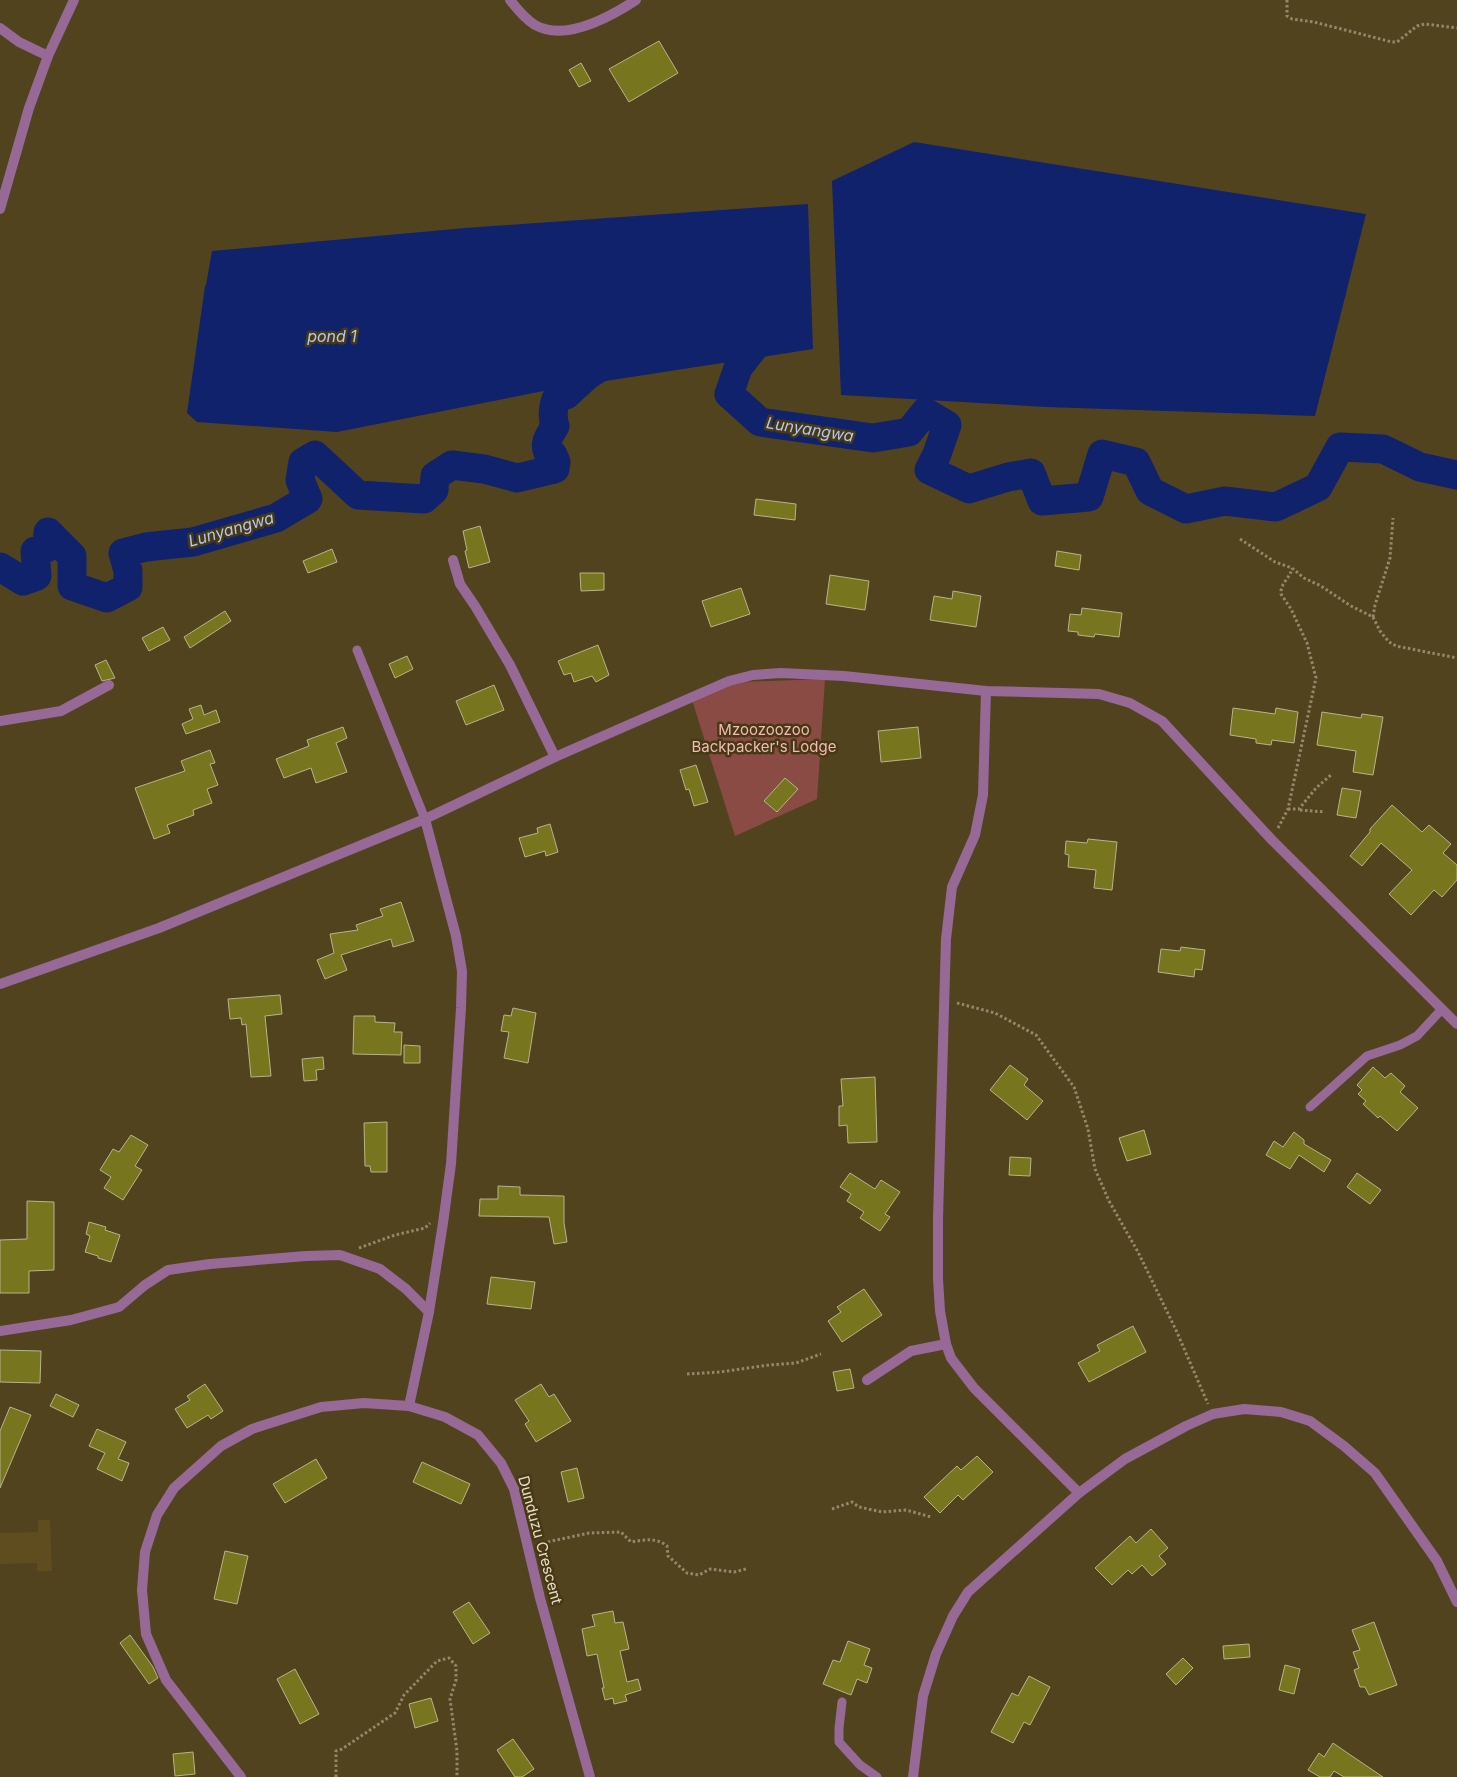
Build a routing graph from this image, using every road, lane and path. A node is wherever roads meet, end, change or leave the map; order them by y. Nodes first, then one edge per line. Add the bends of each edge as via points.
1 (74, 0) edge
2 (510, 0) edge
3 (636, 0) edge
4 (1287, 0) edge
5 (0, 28) edge
6 (1457, 28) edge
7 (48, 56) junction
8 (0, 209) edge
9 (1393, 518) dead end
10 (1240, 539) dead end
11 (453, 560) dead end
12 (1292, 568) junction
13 (1373, 617) junction
14 (357, 650) dead end
15 (1457, 658) edge
16 (109, 685) dead end
17 (986, 691) junction
18 (0, 721) edge
19 (555, 756) junction
20 (1332, 774) dead end
21 (1288, 809) junction
22 (1299, 810) junction
23 (1325, 812) dead end
24 (425, 819) junction
25 (1272, 840) junction
26 (0, 984) edge
27 (944, 999) junction
28 (1442, 1009) junction
29 (1457, 1024) edge
30 (1310, 1107) dead end
31 (431, 1222) dead end
32 (340, 1255) junction
33 (429, 1312) junction
34 (0, 1331) edge
35 (946, 1344) junction
36 (820, 1354) dead end
37 (687, 1374) dead end
38 (867, 1380) dead end
39 (409, 1406) junction
40 (1213, 1414) junction
41 (1079, 1493) junction
42 (832, 1509) dead end
43 (931, 1517) dead end
44 (527, 1547) junction
45 (746, 1569) dead end
46 (1457, 1602) edge
47 (842, 1702) dead end
48 (241, 1777) edge
49 (336, 1777) edge
50 (457, 1777) edge
51 (590, 1777) edge
52 (877, 1777) edge
53 (913, 1777) edge

1 - 7 street
2 - 3 street via 536,25 552,30 572,30 600,21
4 - 6 path via 1287,16 1292,19 1392,42 1425,24
5 - 7 street via 19,42
7 - 8 street via 29,108
9 - 13 path via 1390,558
10 - 12 path via 1275,562
11 - 19 street via 460,584 510,665
12 - 13 path
12 - 21 path via 1282,584 1281,594 1307,643 1316,678
13 - 15 path via 1380,631 1396,646
14 - 24 lane
16 - 18 street via 61,711
17 - 19 street via 844,676 753,675 729,680
17 - 25 street via 1099,694 1130,704 1162,721
17 - 27 street via 983,795 975,835 952,886
19 - 24 street
20 - 22 path
21 - 22 path
21 - 25 path
22 - 23 path
24 - 26 street via 159,928
24 - 33 street via 462,971 450,1164
25 - 28 street
27 - 35 street via 938,1279
27 - 40 path via 995,1013 1036,1035 1074,1087 1088,1129 1094,1169 1176,1330
28 - 29 street
28 - 30 lane via 1418,1036 1367,1056
31 - 32 path via 425,1228
32 - 33 street via 380,1269
32 - 34 street via 168,1270 119,1307 71,1320
33 - 39 street
35 - 38 street via 911,1351
35 - 41 street via 974,1388
36 - 37 path via 796,1363
39 - 44 street, Dunduzu Crescent via 445,1417 478,1435 501,1463 514,1490
39 - 48 street, Dunduzu Crescent via 364,1403 321,1406 252,1429 221,1446 195,1468 174,1488 157,1515 145,1552 142,1590 146,1634 166,1680
40 - 41 street via 1126,1459
40 - 46 street via 1244,1409 1281,1412 1310,1422 1344,1446 1375,1473 1437,1561
41 - 53 street via 968,1592 953,1616 936,1654 923,1696
42 - 43 path via 852,1502 882,1512 906,1510
44 - 45 path via 589,1532 621,1532 631,1542 661,1541 667,1546 668,1556 687,1572 699,1575 710,1570 734,1572
44 - 51 street, Dunduzu Crescent
47 - 52 lane via 839,1742 860,1765
49 - 50 path via 336,1751 395,1713 404,1694 437,1661 449,1658 456,1666 456,1680 450,1699

